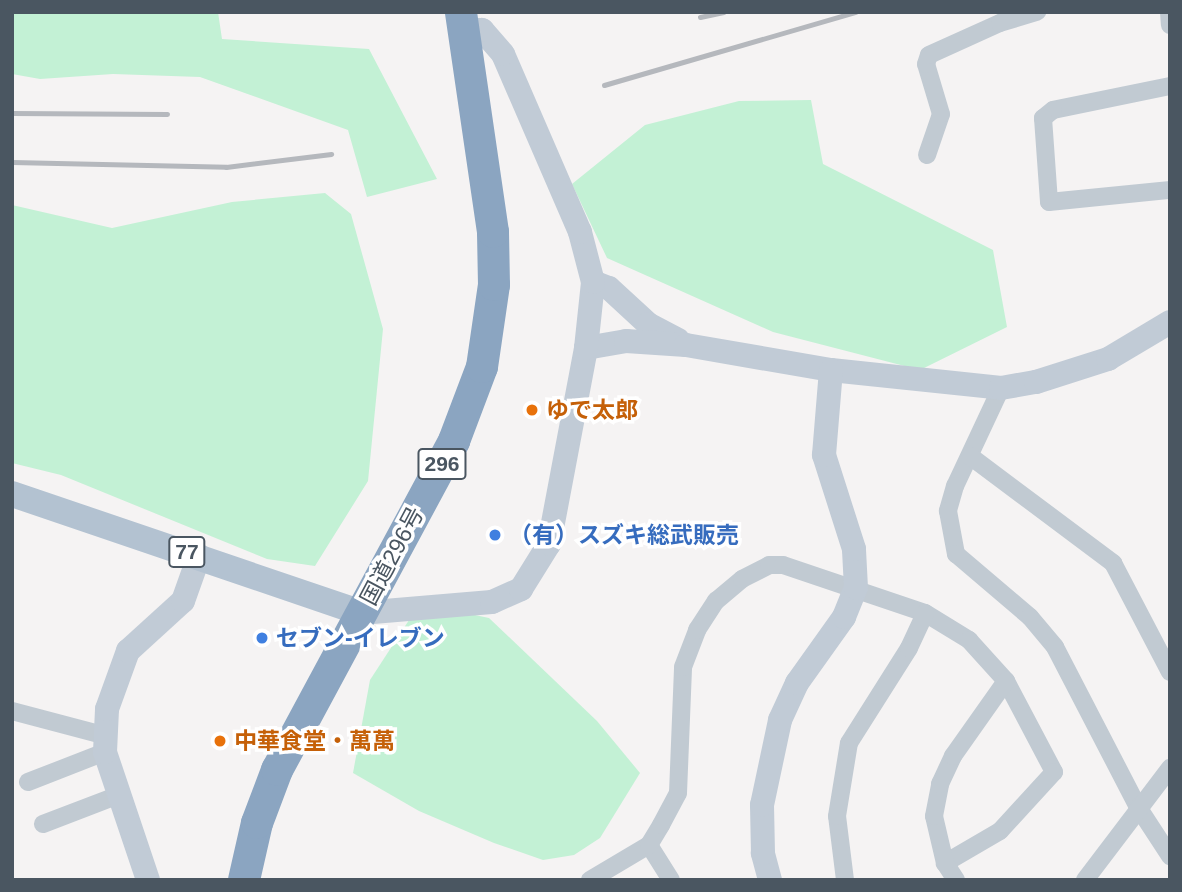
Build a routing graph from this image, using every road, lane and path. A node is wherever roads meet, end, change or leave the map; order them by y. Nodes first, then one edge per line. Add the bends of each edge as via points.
1 (1037, 12) edge
2 (1168, 12) edge
3 (463, 21) edge
4 (1170, 25) edge
5 (1170, 86) edge
6 (927, 155) dead end
7 (1170, 190) edge
8 (593, 282) junction
9 (1170, 322) edge
10 (686, 345) junction
11 (586, 348) junction
12 (831, 370) junction
13 (1001, 388) junction
14 (970, 456) junction
15 (12, 494) edge
16 (199, 556) junction
17 (856, 588) junction
18 (361, 613) junction
19 (925, 613) junction
20 (1170, 672) edge
21 (1006, 681) junction
22 (12, 711) edge
23 (104, 743) junction
24 (1170, 768) edge
25 (28, 782) dead end
26 (116, 796) junction
27 (1138, 807) junction
28 (43, 824) dead end
29 (649, 845) junction
30 (1170, 856) edge
31 (945, 863) junction
32 (148, 880) edge
33 (244, 880) edge
34 (590, 880) edge
35 (671, 880) edge
36 (770, 880) edge
37 (845, 880) edge
38 (956, 880) edge
39 (1085, 880) edge

1 - 6 street via 929,55 926,64 941,114
2 - 4 street
3 - 8 street via 482,30 503,54 580,232
3 - 18 highway, 国道296号 / 296 via 494,232 491,326 482,367 454,441
5 - 7 street via 1053,110 1043,118 1049,202
8 - 10 street via 609,288 648,324
8 - 11 street
9 - 13 street via 1108,359 1036,383
10 - 11 street via 626,341
10 - 12 street
11 - 18 street via 549,544 521,589 492,603
12 - 13 street
12 - 17 street via 824,455 854,549
13 - 14 street
14 - 20 street via 1113,563
14 - 27 street via 948,511 956,554 1030,617 1055,647
15 - 16 main road, 77
16 - 18 main road, 77
16 - 23 street via 183,601 128,651 115,678
17 - 19 street
17 - 29 street via 769,565 742,579 716,601 697,630 683,667 678,793
17 - 36 street via 844,617 797,683 780,720 762,805 763,853
18 - 33 highway, 国道296号 / 296 via 277,770 257,823
19 - 21 street via 969,640
19 - 37 street via 909,648 849,743 837,816
21 - 31 street via 953,756 940,784 934,816
21 - 31 street via 1054,772 1000,831
22 - 23 street
23 - 25 street
23 - 26 street
24 - 27 street
26 - 28 street
26 - 32 street
27 - 30 street
27 - 39 street
29 - 34 street
29 - 35 street
31 - 38 street

